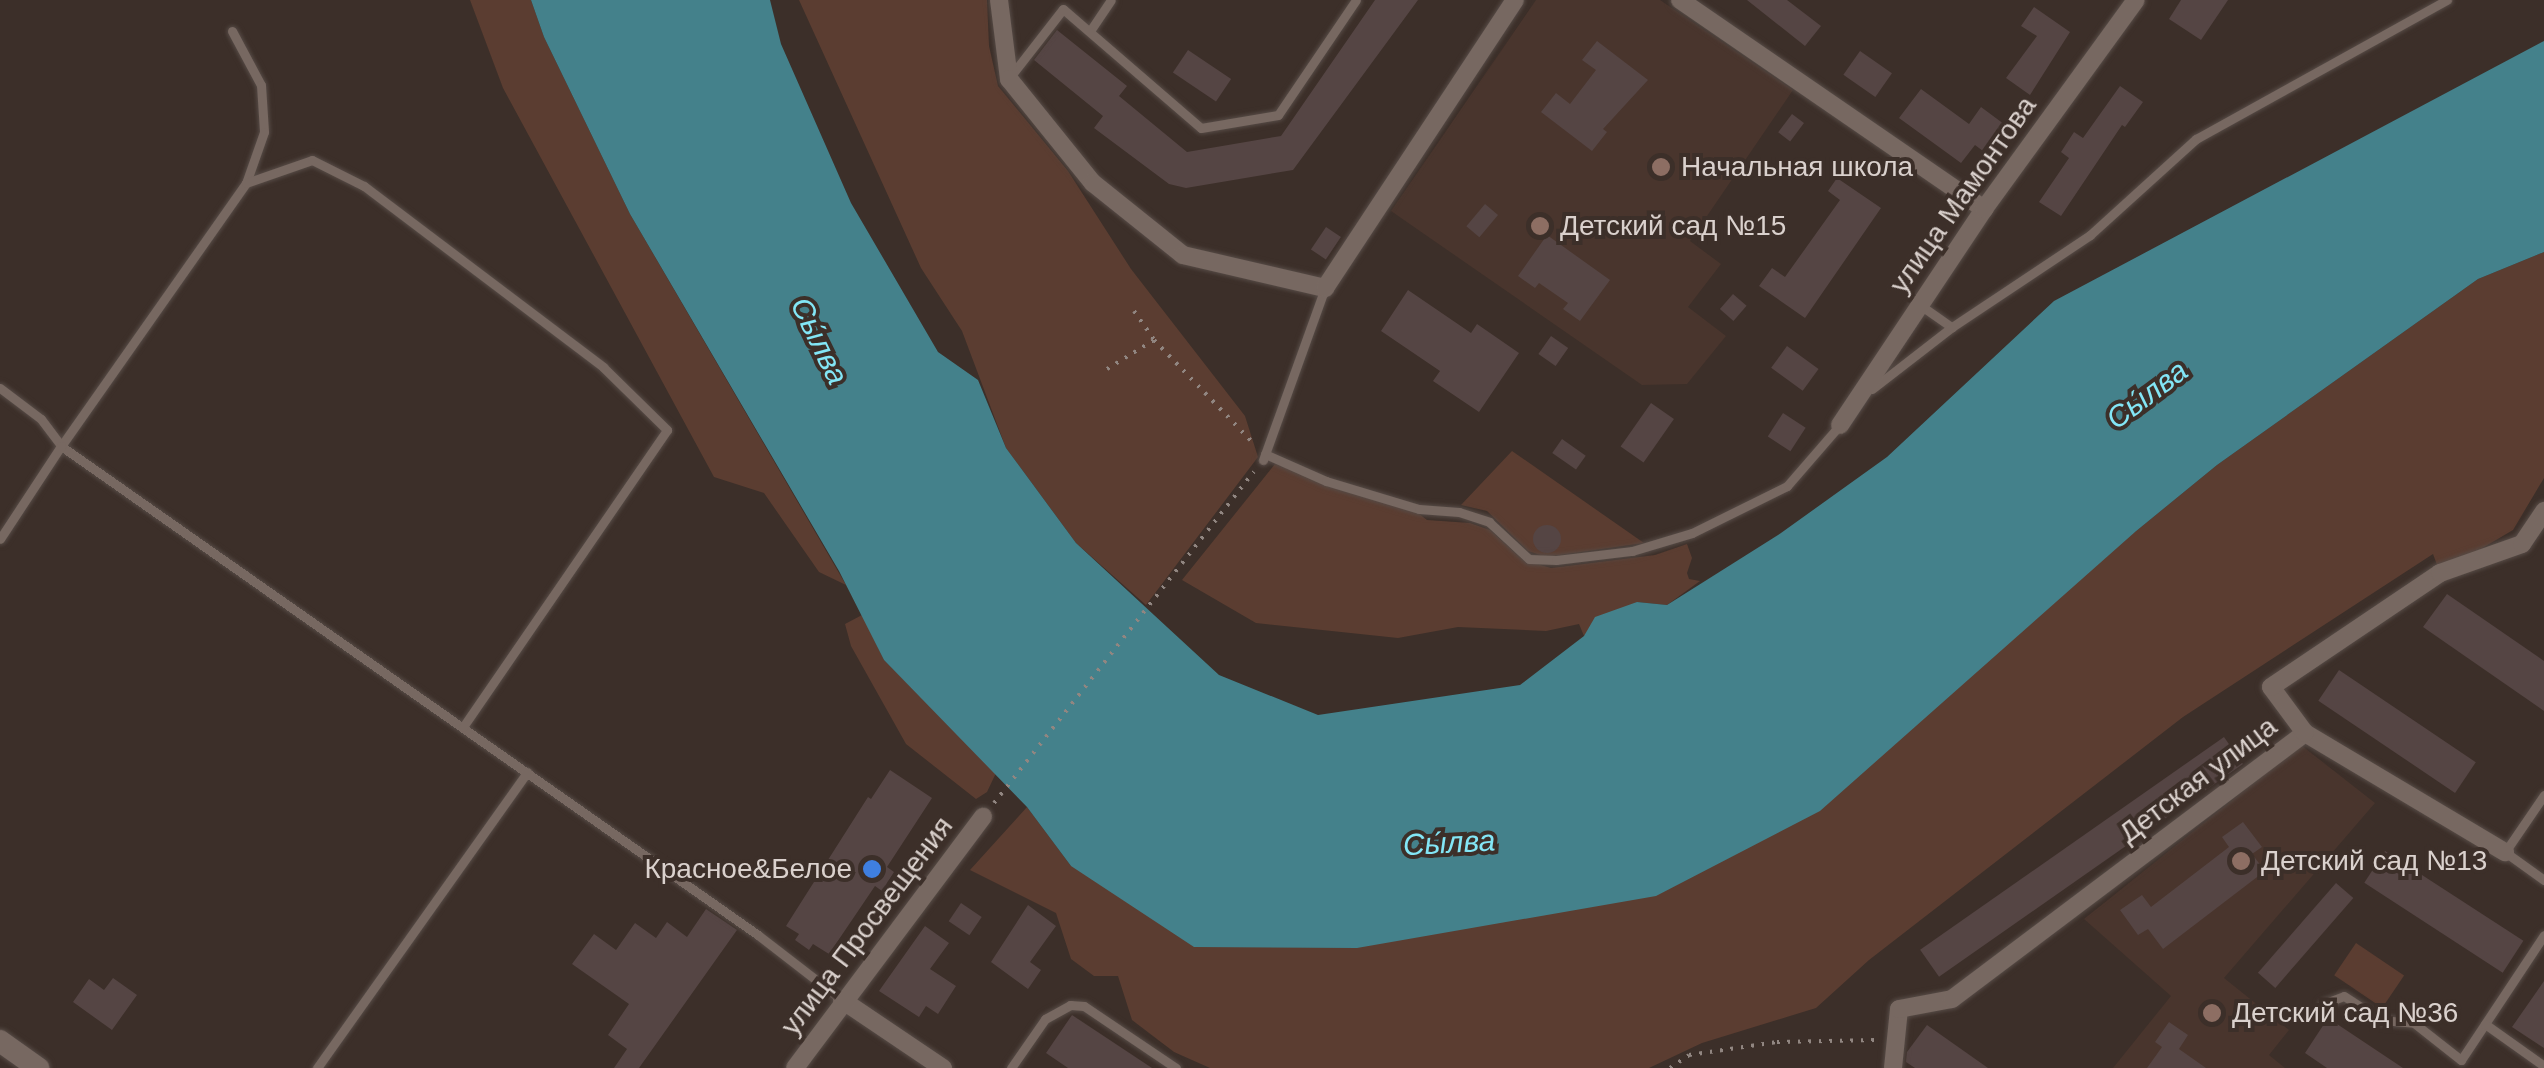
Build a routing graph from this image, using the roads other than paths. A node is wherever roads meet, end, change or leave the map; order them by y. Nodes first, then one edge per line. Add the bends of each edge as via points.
1 (1000, 0) edge
2 (1111, 0) edge
3 (1356, 0) edge
4 (1515, 0) edge
5 (1680, 0) edge
6 (2136, 0) edge
7 (2447, 0) edge
8 (232, 31) dead end
9 (1090, 31) junction
10 (1009, 79) junction
11 (246, 184) junction
12 (1984, 209) junction
13 (1326, 288) junction
14 (1920, 304) junction
15 (1952, 327) junction
16 (0, 388) edge
17 (1856, 400) junction
18 (1840, 425) joint
19 (61, 446) junction
20 (2544, 511) edge
21 (0, 539) edge
22 (463, 727) junction
23 (2305, 732) junction
24 (527, 772) junction
25 (2544, 795) edge
26 (986, 814) road end
27 (2505, 852) junction
28 (2544, 880) edge
29 (2544, 935) edge
30 (842, 1000) junction
31 (2323, 1004) dead end
32 (2485, 1024) junction
33 (0, 1040) edge
34 (2544, 1066) edge
35 (38, 1068) edge
36 (317, 1068) edge
37 (795, 1068) edge
38 (943, 1068) edge
39 (1011, 1068) edge
40 (1176, 1068) edge
41 (1893, 1068) edge

1 - 10 street
2 - 9 lane
3 - 9 lane via 1278,116 1201,128
4 - 13 street
5 - 12 street
6 - 12 street, улица Мамонтова
7 - 15 lane via 2196,139 2090,235
8 - 11 lane via 261,85 264,132
9 - 10 lane via 1063,9
10 - 13 street via 1092,183 1184,255
11 - 19 lane
11 - 22 lane via 312,160 364,186 603,368 668,430
12 - 14 street, улица Мамонтова
13 - 18 lane via 1264,457 1419,509 1489,522 1529,558 1632,552 1692,532 1787,486
14 - 15 lane
14 - 17 street, улица Мамонтова
15 - 17 lane
16 - 19 lane via 41,419
17 - 18 street, улица Мамонтова
19 - 21 lane
19 - 22 lane
20 - 23 street, Детская улица via 2522,544 2440,573 2271,687
22 - 24 lane
23 - 27 street
23 - 41 street, Детская улица via 1952,999 1899,1010
24 - 30 lane
24 - 36 lane
25 - 27 lane
26 - 30 street, улица Просвещения
27 - 28 lane
29 - 32 lane
30 - 37 street, улица Просвещения
30 - 38 street
31 - 32 lane via 2344,996 2381,1020 2414,1023 2461,1060
32 - 34 lane
33 - 35 street
39 - 40 lane via 1044,1019 1070,1004 1084,1006

